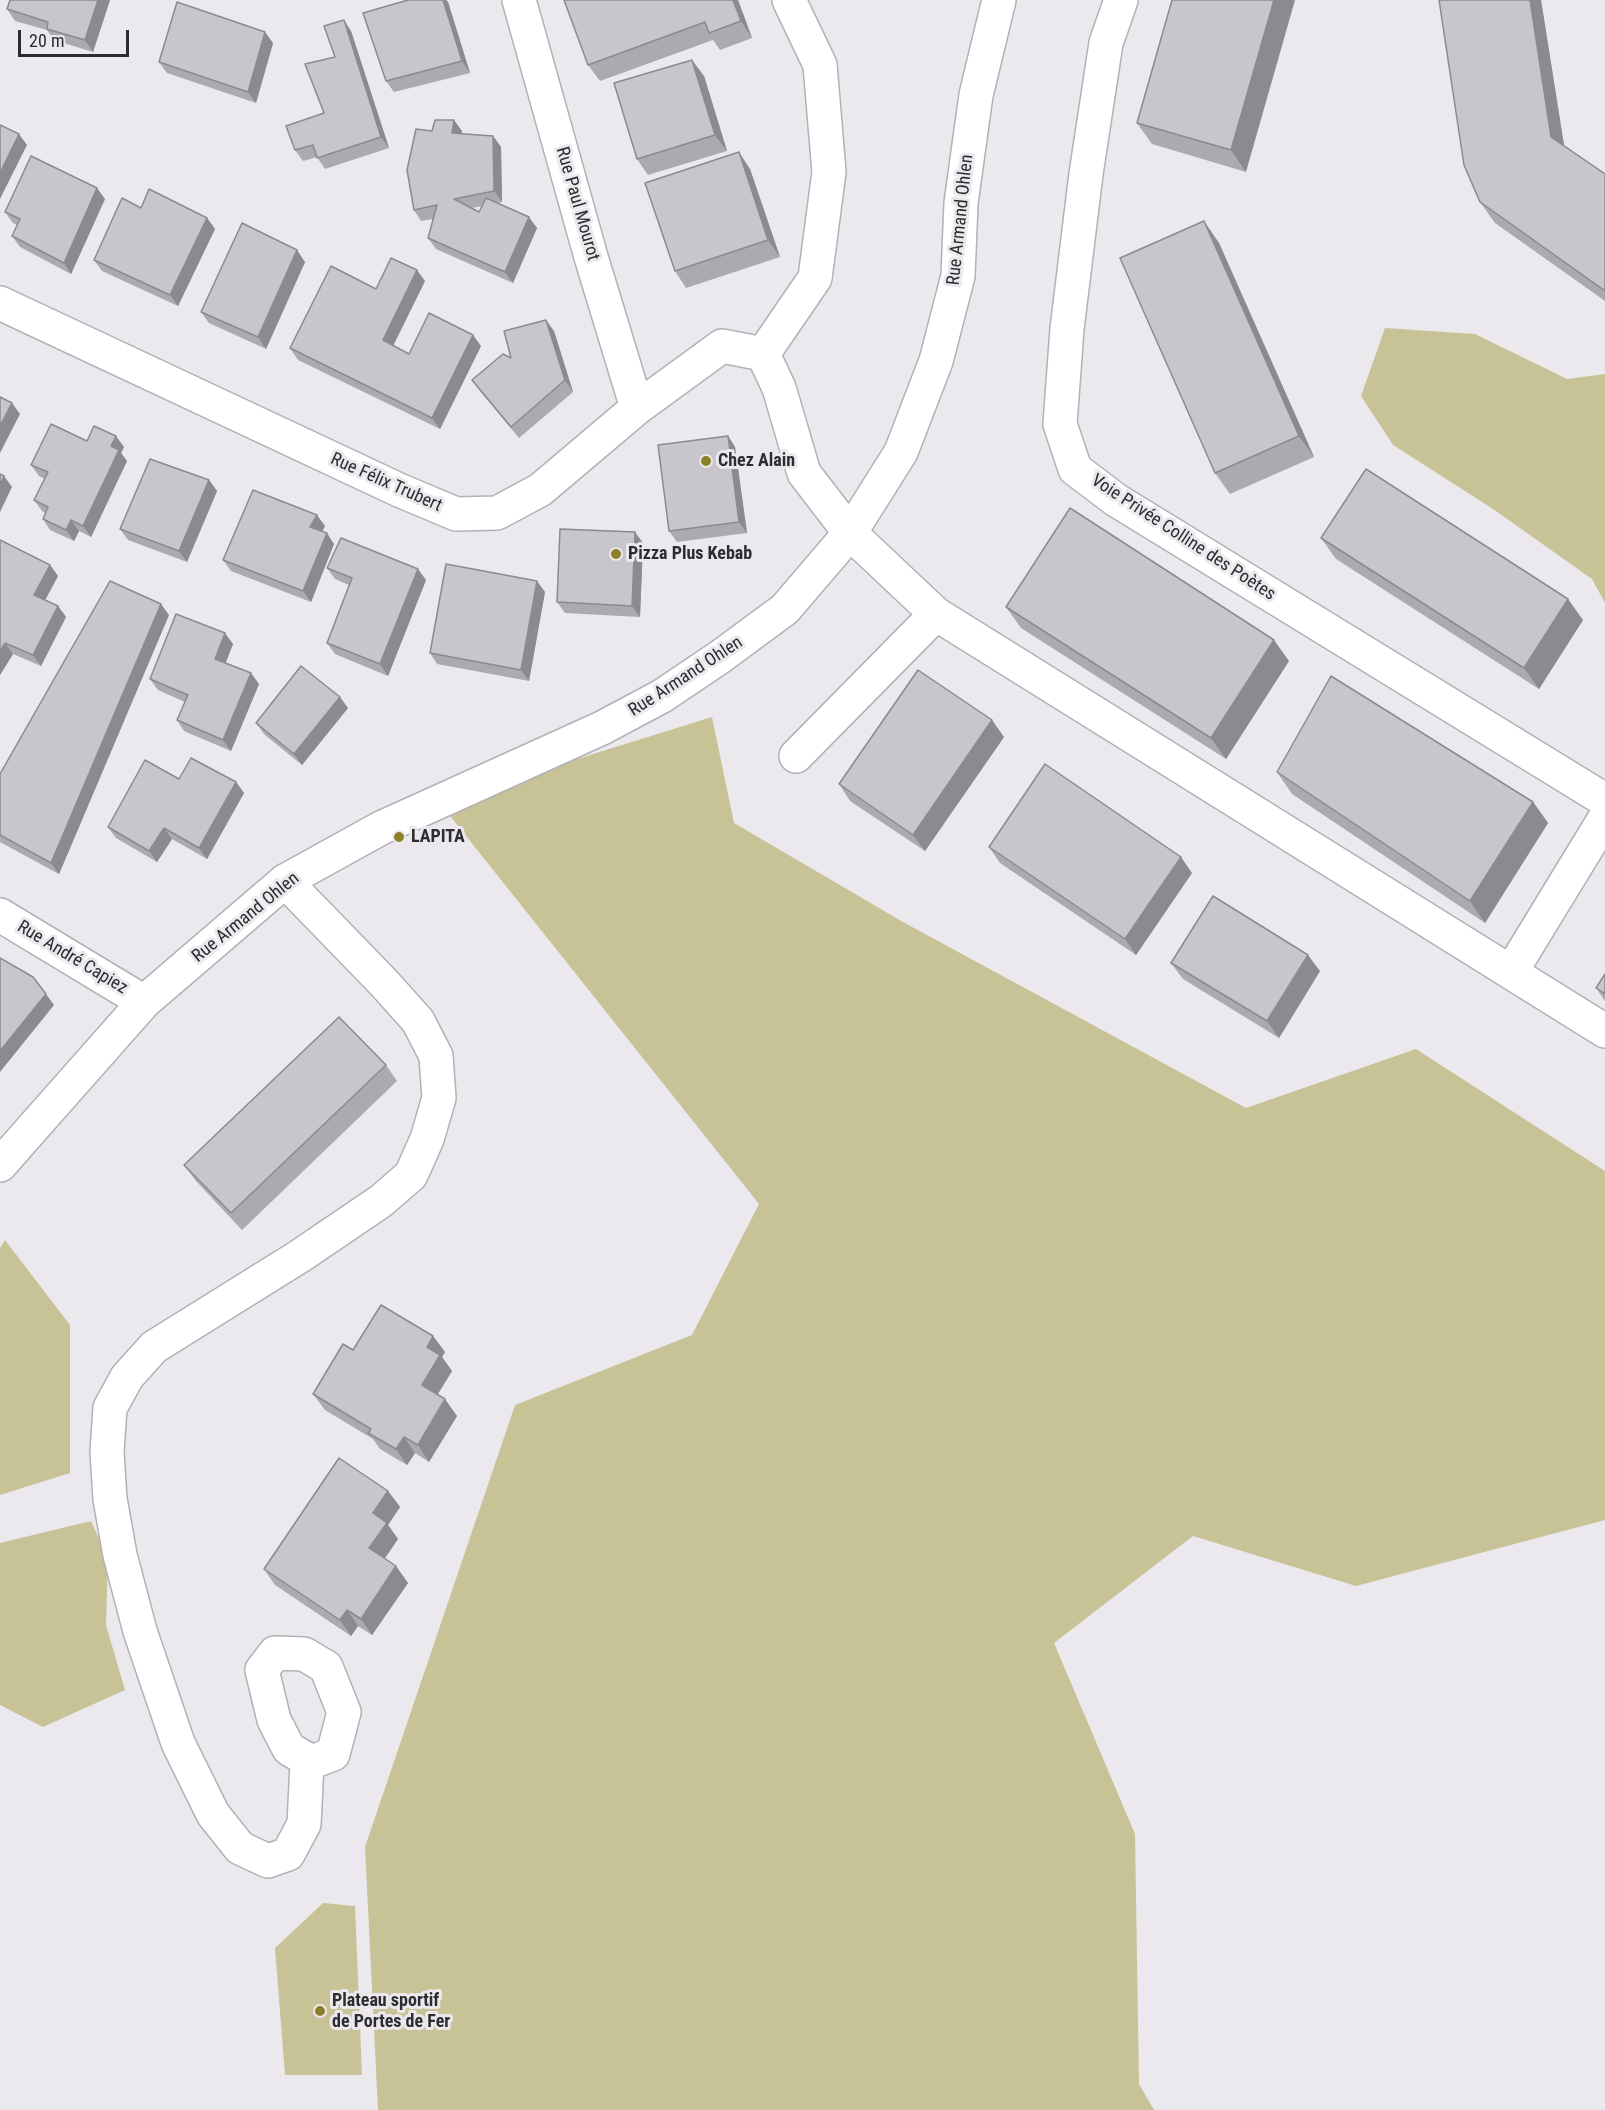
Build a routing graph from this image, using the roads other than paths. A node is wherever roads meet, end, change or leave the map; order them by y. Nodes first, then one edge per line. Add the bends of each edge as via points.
1 (519, 0) edge
2 (789, 0) edge
3 (999, 0) edge
4 (1121, 0) edge
5 (0, 303) edge
6 (763, 354) junction
7 (637, 408) junction
8 (850, 533) junction
9 (936, 614) junction
10 (796, 756) dead end
11 (1605, 800) edge
12 (1605, 818) edge
13 (285, 881) junction
14 (0, 915) edge
15 (1512, 972) junction
16 (144, 1002) junction
17 (1605, 1031) edge
18 (0, 1165) edge
19 (307, 1764) dead end

1 - 7 street, Rue Paul Mourot
2 - 6 street via 820,65 829,172 815,278
3 - 8 street, Rue Armand Ohlen via 976,96 961,202 958,276 936,361 901,452
4 - 11 street, Voie Privée Colline des Poètes via 1106,43 1067,329 1060,424 1075,469 1116,500
5 - 7 street, Rue Félix Trubert via 456,514 497,513 540,490
6 - 7 street, Rue Félix Trubert via 722,346
6 - 8 street via 779,388 804,473
8 - 9 street
8 - 13 street, Rue Armand Ohlen via 785,609 662,696 602,728 381,828
9 - 10 street
9 - 15 street
12 - 15 street
13 - 16 street, Rue Armand Ohlen
13 - 19 street via 418,1021 436,1056 439,1098 428,1139 411,1175 381,1201 154,1347 127,1377 110,1408 106,1452 120,1556 140,1631 178,1743 213,1814 240,1848 268,1861 288,1854 304,1824
14 - 16 street, Rue André Capiez
15 - 17 street
16 - 18 street, Rue Armand Ohlen

